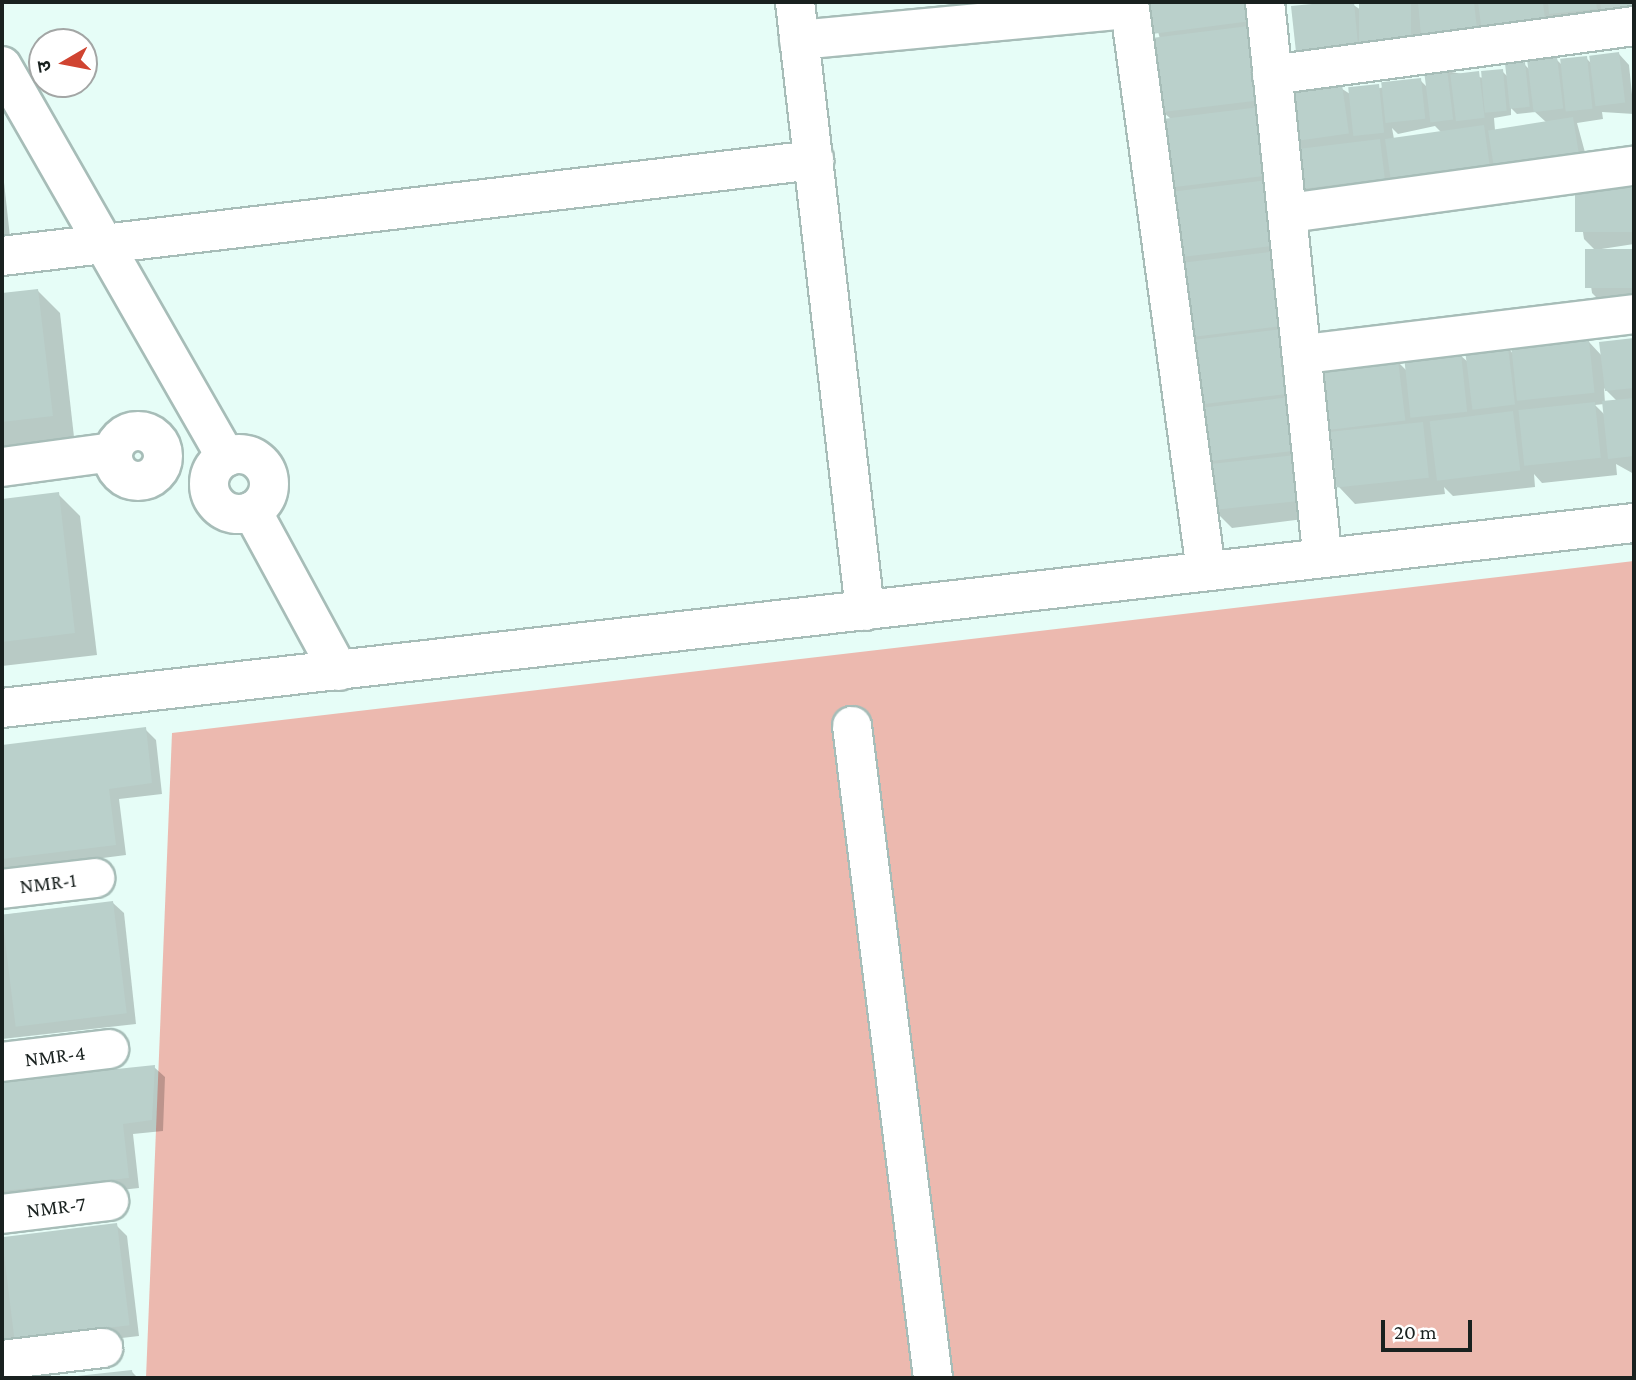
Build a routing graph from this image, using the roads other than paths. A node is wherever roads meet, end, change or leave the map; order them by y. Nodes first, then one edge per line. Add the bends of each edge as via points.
1 (795, 2) edge
2 (1265, 2) edge
3 (1130, 6) edge
4 (1634, 26) edge
5 (799, 40) junction
6 (2, 66) edge
7 (1272, 75) junction
8 (11, 101) edge
9 (814, 160) junction
10 (1634, 166) edge
11 (1289, 213) junction
12 (100, 244) junction
13 (2, 256) edge
14 (1634, 314) edge
15 (1304, 354) junction
16 (221, 449) junction
17 (2, 467) edge
18 (1634, 507) edge
19 (1634, 523) edge
20 (1321, 543) junction
21 (1204, 556) junction
22 (863, 603) junction
23 (336, 663) junction
24 (2, 693) edge
25 (2, 708) edge
26 (852, 726) dead end
27 (94, 878) dead end
28 (2, 889) edge
29 (109, 1049) dead end
30 (2, 1062) edge
31 (109, 1201) dead end
32 (2, 1214) edge
33 (103, 1348) dead end
34 (2, 1360) edge
35 (933, 1378) edge

1 - 5 street
2 - 7 street
3 - 5 street
3 - 21 street
4 - 7 street
5 - 9 street
6 - 8 street
7 - 11 street
8 - 12 street
9 - 12 street
9 - 22 street
10 - 11 street
11 - 15 street
12 - 13 street
12 - 16 street
14 - 15 street
15 - 20 street
16 - 17 street via 163,460 153,477 134,481 118,471 113,452
16 - 23 street via 211,475 212,498 230,513 252,511
18 - 20 street
19 - 22 street
20 - 21 street
21 - 22 street
22 - 23 street
23 - 24 street
23 - 25 street
26 - 35 street
27 - 28 street, NMR-1
29 - 30 street, NMR-4
31 - 32 street, NMR-7
33 - 34 street

